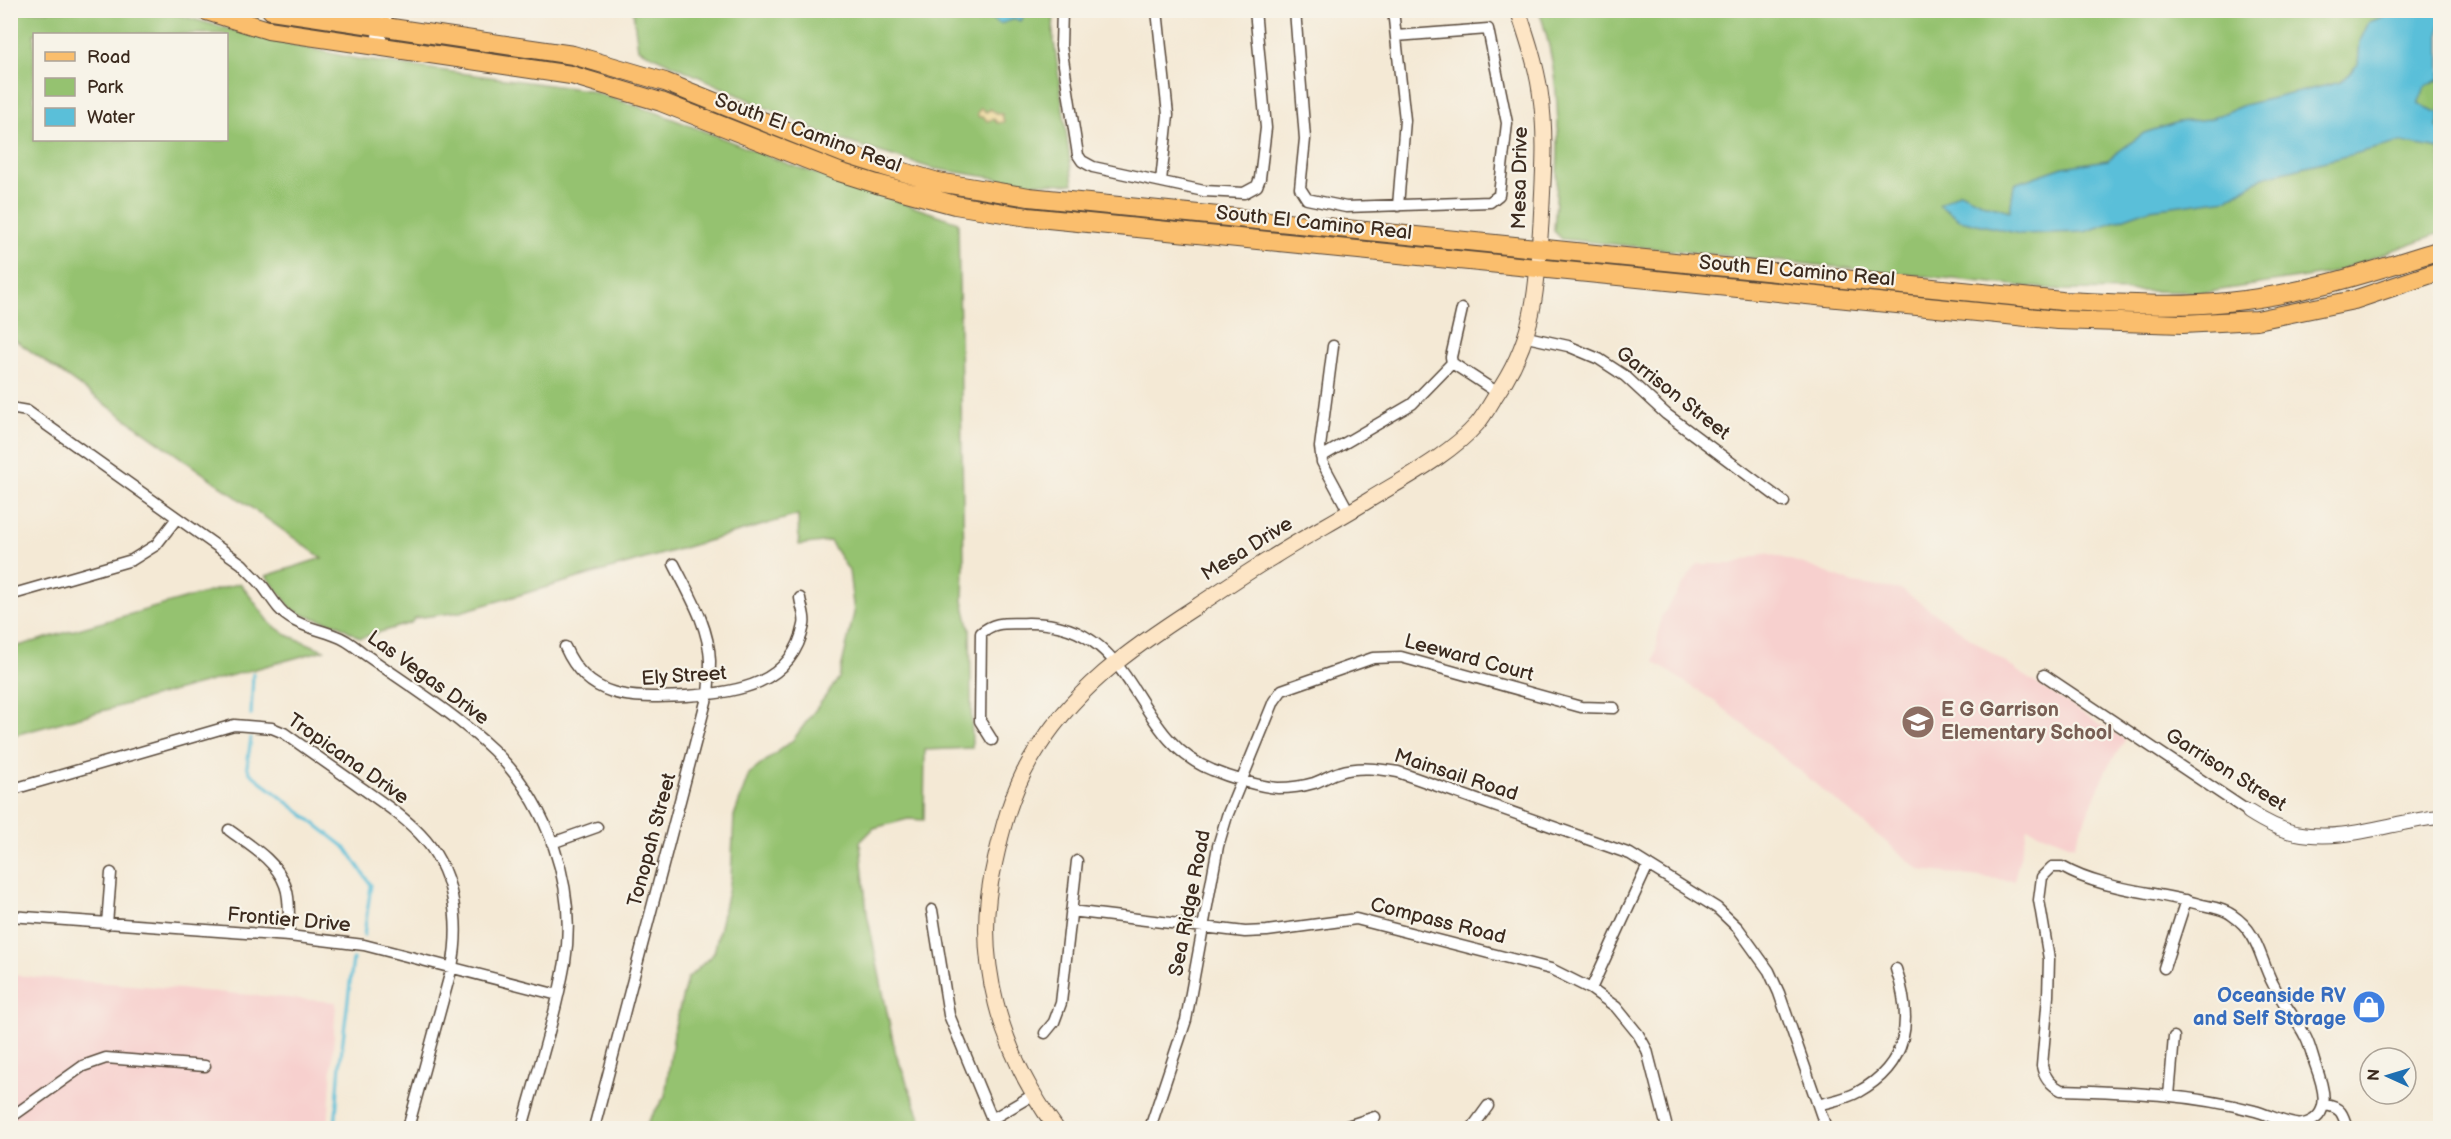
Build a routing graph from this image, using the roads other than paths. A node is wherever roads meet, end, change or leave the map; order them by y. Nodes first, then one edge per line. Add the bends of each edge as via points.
1 (203, 10) edge
2 (271, 10) edge
3 (371, 10) edge
4 (387, 10) edge
5 (1062, 10) edge
6 (1157, 10) edge
7 (1255, 10) edge
8 (1295, 10) edge
9 (1393, 10) edge
10 (1518, 10) edge
11 (380, 28) junction
12 (1396, 36) junction
13 (378, 47) junction
14 (1161, 181) junction
15 (1398, 206) junction
16 (1539, 250) junction
17 (2440, 250) edge
18 (1538, 269) junction
19 (2440, 271) edge
20 (2227, 302) junction
21 (1461, 309) dead end
22 (2203, 323) junction
23 (1527, 337) junction
24 (1333, 346) dead end
25 (1452, 363) junction
26 (1498, 393) junction
27 (13, 408) edge
28 (1321, 457) junction
29 (1784, 502) dead end
30 (1349, 512) junction
31 (177, 518) junction
32 (674, 564) dead end
33 (10, 595) edge
34 (800, 598) dead end
35 (565, 647) dead end
36 (1116, 661) junction
37 (2044, 675) dead end
38 (1282, 690) joint
39 (708, 694) junction
40 (1614, 708) dead end
41 (993, 740) dead end
42 (1242, 779) junction
43 (10, 790) edge
44 (2249, 812) joint
45 (2440, 817) edge
46 (597, 827) dead end
47 (229, 830) dead end
48 (552, 843) junction
49 (1077, 861) dead end
50 (1648, 865) junction
51 (111, 873) dead end
52 (2186, 900) junction
53 (932, 910) dead end
54 (1071, 912) junction
55 (10, 916) edge
56 (107, 924) junction
57 (1203, 928) junction
58 (289, 936) junction
59 (452, 967) junction
60 (2164, 968) dead end
61 (1896, 969) dead end
62 (1591, 989) junction
63 (558, 995) junction
64 (1045, 1033) dead end
65 (2174, 1037) dead end
66 (205, 1066) dead end
67 (1033, 1095) junction
68 (2169, 1096) junction
69 (1818, 1105) junction
70 (1488, 1106) dead end
71 (2325, 1106) junction
72 (10, 1118) edge
73 (1375, 1118) dead end
74 (993, 1124) edge
75 (2316, 1124) edge
76 (408, 1128) edge
77 (522, 1128) edge
78 (594, 1128) edge
79 (1056, 1128) edge
80 (1150, 1128) edge
81 (1341, 1128) edge
82 (1472, 1128) edge
83 (1667, 1128) edge
84 (1826, 1128) edge
85 (2347, 1128) edge

1 - 13 main road, South El Camino Real via 268,30
2 - 11 main road, South El Camino Real
3 - 11 street
4 - 11 street
5 - 14 street via 1062,46 1078,155 1093,167
6 - 14 street via 1168,115
7 - 14 street via 1266,128 1257,186 1244,193 1204,191
8 - 15 street via 1305,139 1302,194 1307,199 1346,207
9 - 12 street
10 - 16 main road, Mesa Drive via 1540,92 1545,152
11 - 13 street
11 - 16 main road, South El Camino Real via 596,61 665,82 845,154 938,182 1029,197
12 - 15 street via 1405,120
12 - 15 street via 1488,29 1507,123 1499,195 1490,202
13 - 18 main road, South El Camino Real via 571,75 611,86 839,172 955,206 1028,217
16 - 18 main road, Mesa Drive
16 - 20 main road, South El Camino Real via 2062,301
17 - 20 main road, South El Camino Real via 2289,293
18 - 22 main road, South El Camino Real via 2057,320
18 - 23 main road, Mesa Drive
19 - 22 main road, South El Camino Real via 2354,300 2257,320
20 - 22 main road
21 - 25 street
23 - 26 main road, Mesa Drive
23 - 29 street, Garrison Street via 1568,346 1599,359
24 - 28 street
25 - 26 street
25 - 28 street via 1412,404
26 - 30 main road, Mesa Drive via 1477,424 1458,442
27 - 31 street, Las Vegas Drive via 27,411
28 - 30 street
30 - 36 main road, Mesa Drive via 1150,635
31 - 33 street via 156,545 132,560
31 - 48 street, Las Vegas Drive via 242,564 292,620 347,641 468,728 495,752 523,787
32 - 39 street, Tonopah Street via 699,613 708,643
34 - 39 street, Ely Street via 805,624 782,667 755,685
35 - 39 street, Ely Street via 584,675 615,694 649,698
36 - 41 street, Mainsail Road via 1102,647 1059,625 992,624 979,641 980,721
36 - 42 street, Mainsail Road via 1168,740 1191,761
36 - 67 main road, Mesa Drive via 1086,688 1030,760 1004,822 989,885 987,953 996,1007 1017,1065
37 - 44 street, Garrison Street
38 - 40 street, Leeward Court via 1388,656 1581,707
38 - 42 street, Sea Ridge Road
39 - 78 street, Tonopah Street
42 - 50 street, Mainsail Road via 1277,788 1313,783 1340,771 1373,768 1398,772 1630,854
42 - 57 street, Sea Ridge Road via 1218,846
43 - 59 street, Tropicana Drive via 234,725 272,728 397,813 422,835 449,883 456,914
44 - 45 street, Garrison Street via 2295,833 2319,835
46 - 48 street
47 - 58 street via 275,866 288,897
48 - 63 street, Las Vegas Drive via 562,876 567,920
49 - 54 street
50 - 62 street
50 - 69 street, Mainsail Road via 1716,908 1738,928 1769,971
51 - 56 street
52 - 60 street
52 - 68 street via 2120,887 2052,867 2042,877 2039,900 2049,959 2043,1072 2061,1090
52 - 71 street via 2230,913 2250,929 2273,985 2306,1038 2325,1092
53 - 74 street via 949,1015
54 - 57 street, Compass Road
54 - 64 street via 1061,1003
55 - 56 street, Frontier Drive
56 - 58 street, Frontier Drive
57 - 62 street, Compass Road via 1267,931 1356,918 1551,969
57 - 80 street, Sea Ridge Road via 1186,1020
58 - 59 street, Frontier Drive via 364,945
59 - 63 street, Frontier Drive
59 - 76 street, Tropicana Drive
61 - 69 street via 1906,1008 1906,1029 1895,1059 1876,1081 1855,1094
62 - 83 street, Compass Road via 1616,1007 1647,1050
63 - 77 street, Las Vegas Drive
65 - 68 street
66 - 72 street via 106,1058 83,1066
67 - 74 street
67 - 79 main road, Mesa Drive
68 - 75 street via 2254,1111 2289,1124
69 - 84 street, Mainsail Road
70 - 82 street
71 - 75 street
71 - 85 street via 2335,1106 2343,1114
73 - 81 street

